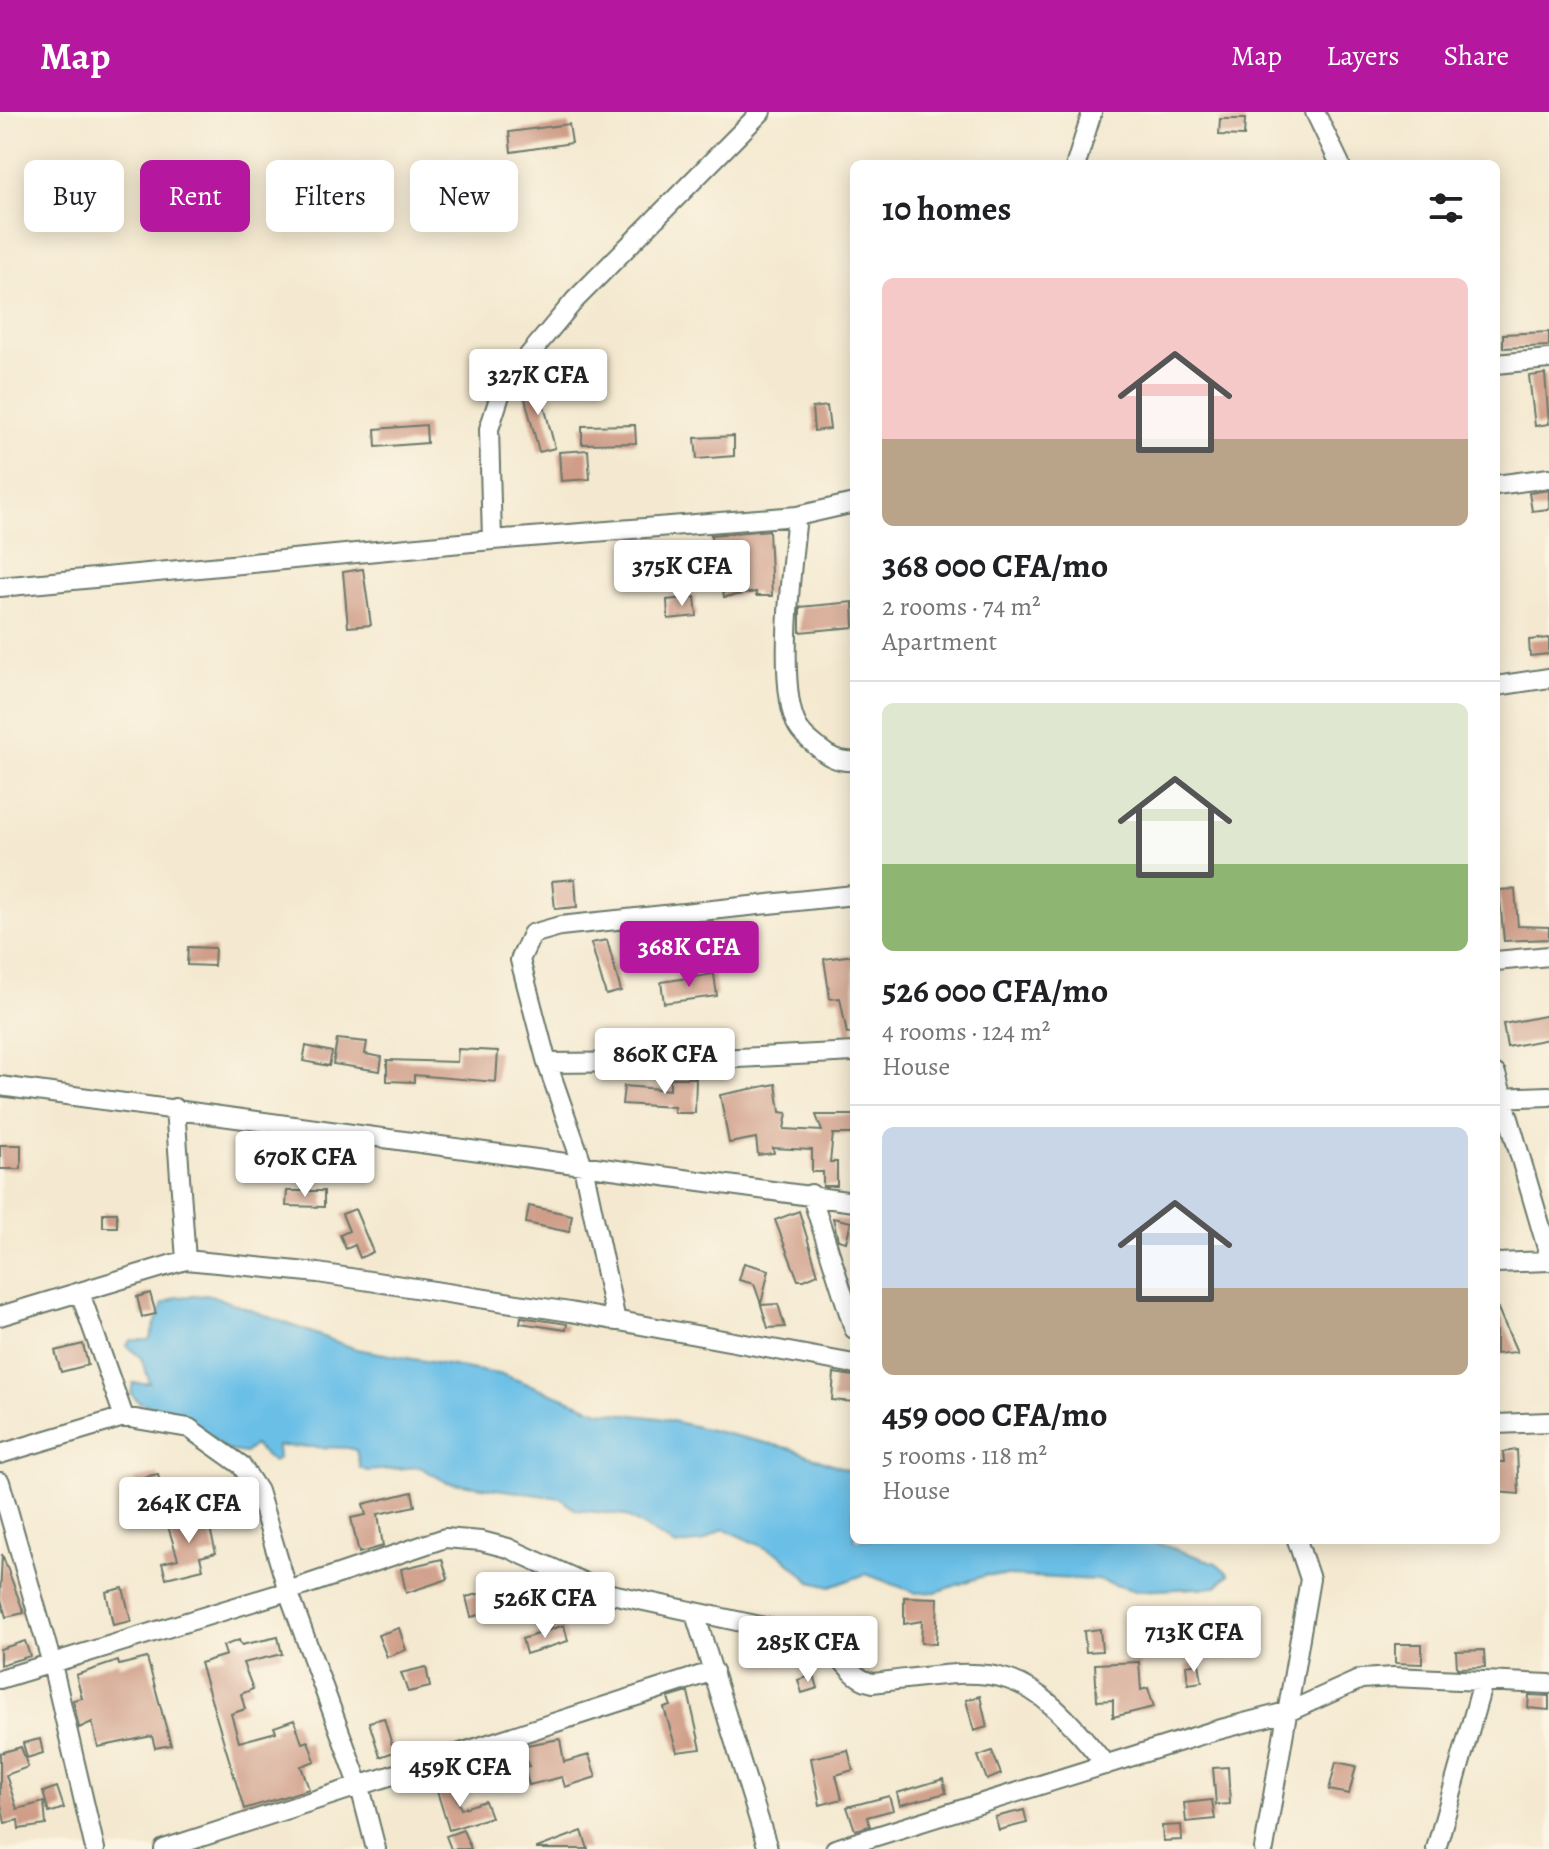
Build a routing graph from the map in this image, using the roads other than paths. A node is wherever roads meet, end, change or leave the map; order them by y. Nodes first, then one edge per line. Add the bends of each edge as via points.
1 (759, 112) edge
2 (1092, 112) edge
3 (1315, 112) edge
4 (1077, 160) edge
5 (1338, 160) edge
6 (1549, 359) edge
7 (1500, 364) edge
8 (1549, 478) edge
9 (1500, 484) edge
10 (850, 504) edge
11 (797, 516) junction
12 (492, 540) junction
13 (0, 587) edge
14 (1549, 678) edge
15 (1500, 685) edge
16 (850, 761) edge
17 (850, 895) edge
18 (1549, 956) edge
19 (1500, 961) edge
20 (850, 1052) edge
21 (547, 1063) junction
22 (0, 1086) edge
23 (1549, 1096) edge
24 (1500, 1098) edge
25 (1500, 1101) edge
26 (175, 1108) junction
27 (583, 1166) junction
28 (811, 1194) junction
29 (850, 1201) edge
30 (1549, 1255) edge
31 (186, 1260) junction
32 (1549, 1261) edge
33 (1500, 1263) edge
34 (80, 1293) junction
35 (0, 1316) edge
36 (850, 1316) edge
37 (616, 1321) junction
38 (850, 1363) edge
39 (124, 1417) junction
40 (1549, 1422) edge
41 (1500, 1424) edge
42 (0, 1454) edge
43 (0, 1482) edge
44 (1298, 1544) edge
45 (288, 1591) junction
46 (695, 1614) junction
47 (52, 1664) junction
48 (714, 1671) junction
49 (0, 1679) edge
50 (1483, 1682) junction
51 (1549, 1684) edge
52 (1290, 1711) junction
53 (1106, 1765) junction
54 (360, 1787) junction
55 (95, 1849) edge
56 (164, 1849) edge
57 (376, 1849) edge
58 (768, 1849) edge
59 (835, 1849) edge
60 (1264, 1849) edge
61 (1436, 1849) edge

1 - 12 street via 575,300 503,386 489,429
2 - 4 street
3 - 5 street
6 - 7 street
8 - 9 street
10 - 11 street
11 - 12 street
11 - 16 street via 786,627 792,710 798,728 826,755
12 - 13 street
14 - 15 street
17 - 21 street via 560,926 532,934 520,960
18 - 19 street
20 - 21 street
21 - 27 street
22 - 26 street
23 - 24 street
25 - 30 street
26 - 27 street
26 - 31 street
27 - 28 street
27 - 37 street
28 - 29 street
28 - 36 street
31 - 34 street
31 - 37 street via 318,1273
32 - 33 street
34 - 35 street
34 - 39 street
37 - 38 street
39 - 42 street
39 - 45 street via 189,1428 241,1465 258,1491
40 - 41 street
43 - 47 street
44 - 52 street via 1310,1579
45 - 46 street via 445,1538 508,1548 607,1593
45 - 47 street
45 - 54 street
46 - 48 street
46 - 53 street via 821,1639 860,1680 873,1683 985,1672 1010,1677 1069,1719
47 - 49 street
47 - 55 street
48 - 54 street
48 - 58 street
50 - 51 street
50 - 52 street via 1361,1679
50 - 61 street
52 - 53 street
52 - 60 street
53 - 59 street
54 - 56 street
54 - 57 street

